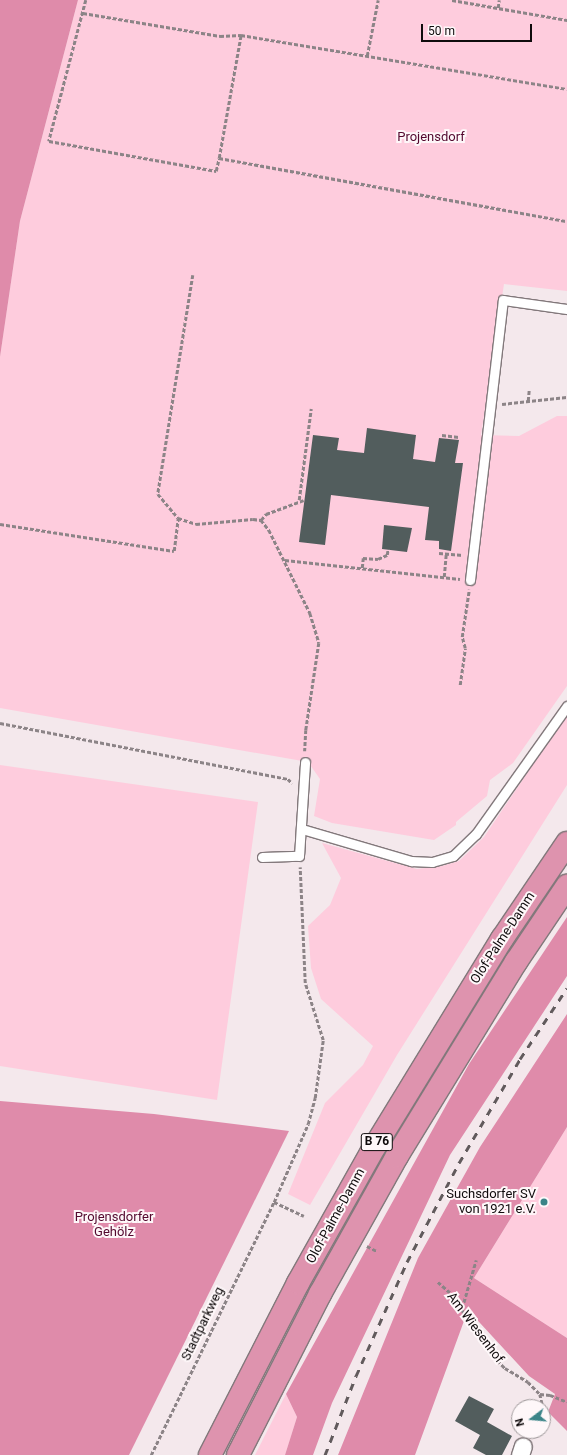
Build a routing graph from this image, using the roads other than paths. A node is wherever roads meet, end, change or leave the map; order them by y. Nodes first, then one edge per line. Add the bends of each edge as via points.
1 (567, 309) edge
2 (470, 580) road end
3 (567, 706) edge
4 (305, 762) road end
5 (302, 829) junction
6 (567, 843) edge
7 (262, 857) dead end
8 (567, 886) edge
9 (210, 1455) edge
10 (238, 1455) edge

1 - 2 lane via 503,300
3 - 5 lane via 476,834 453,856 432,862 411,861
4 - 5 lane
5 - 7 lane via 299,856
6 - 9 highway, Olof-Palme-Damm / B 76 via 502,939 375,1146 298,1283
8 - 10 highway, Olof-Palme-Damm / B 76 via 512,969 397,1156 320,1294

